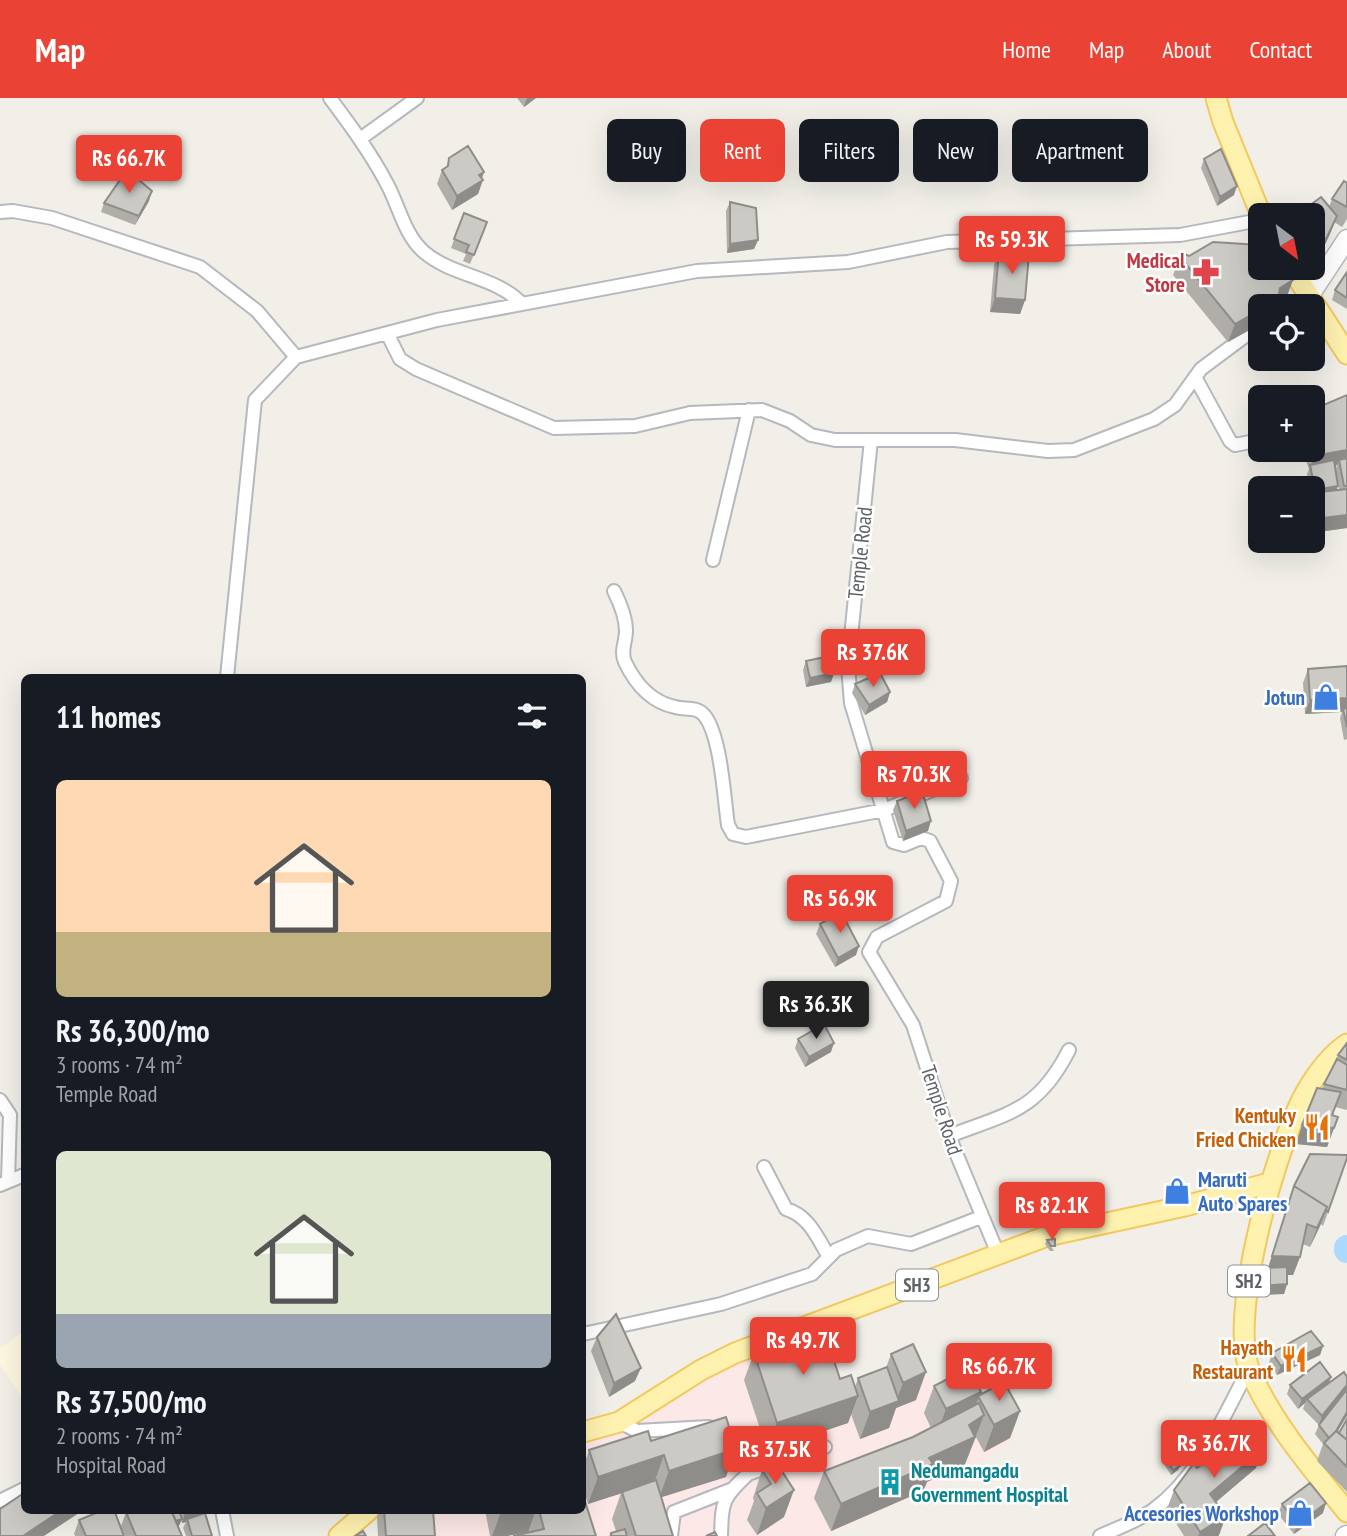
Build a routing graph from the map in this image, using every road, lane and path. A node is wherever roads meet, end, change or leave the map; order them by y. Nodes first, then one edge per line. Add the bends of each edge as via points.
1 (330, 98) edge
2 (417, 98) edge
3 (1216, 98) edge
4 (360, 139) junction
5 (1254, 203) edge
6 (0, 212) edge
7 (1248, 221) edge
8 (1347, 239) edge
9 (1311, 294) edge
10 (522, 304) junction
11 (1325, 319) edge
12 (387, 333) junction
13 (1248, 333) edge
14 (1347, 354) edge
15 (296, 357) junction
16 (1195, 377) junction
17 (749, 410) junction
18 (871, 440) junction
19 (1248, 442) edge
20 (713, 559) dead end
21 (614, 591) dead end
22 (227, 674) edge
23 (961, 778) dead end
24 (884, 810) junction
25 (1347, 1044) edge
26 (1069, 1050) dead end
27 (0, 1100) edge
28 (949, 1136) junction
29 (764, 1167) dead end
30 (21, 1176) edge
31 (4, 1183) edge
32 (1269, 1183) junction
33 (981, 1217) junction
34 (998, 1254) junction
35 (829, 1257) junction
36 (586, 1333) edge
37 (1249, 1369) junction
38 (619, 1422) junction
39 (586, 1431) edge
40 (825, 1447) dead end
41 (748, 1474) junction
42 (21, 1490) edge
43 (730, 1490) junction
44 (0, 1501) edge
45 (1347, 1511) edge
46 (223, 1514) edge
47 (364, 1514) edge
48 (227, 1536) edge
49 (338, 1536) edge
50 (671, 1536) edge
51 (721, 1536) edge
52 (1100, 1536) edge

1 - 4 street
2 - 4 street
3 - 5 main road
4 - 10 street via 422,251 444,266 511,292
6 - 15 street via 52,218 200,267 257,311
7 - 10 street via 1180,235 947,242 848,262 697,271
8 - 9 main road
10 - 12 street
11 - 14 main road
12 - 15 street
12 - 17 street via 400,359 416,369 554,428 635,426 690,413
13 - 16 street
15 - 22 street via 255,400
16 - 18 street via 1175,405 1154,419 1074,450 955,440
16 - 19 street via 1230,441 1235,445
17 - 18 street via 790,421 811,435
17 - 20 street
18 - 24 street, Temple Road via 848,666 851,703
21 - 24 street via 626,632 624,660 647,695 704,714 712,732 733,834 746,837
23 - 24 street
24 - 28 street, Temple Road via 893,842 930,841 951,881 946,901 877,937 869,952 913,1025
25 - 32 main road, SH2 via 1331,1055 1305,1093
26 - 28 street via 1041,1095 1013,1112
27 - 31 street via 10,1115
28 - 33 street, Temple Road
29 - 35 street via 786,1209 807,1220
30 - 31 street
32 - 34 main road, SH3 via 1047,1236
32 - 37 main road, SH2 via 1244,1299
33 - 34 street, Temple Road
33 - 35 street via 911,1244 868,1236
34 - 38 main road, SH3 via 735,1353
35 - 36 street via 812,1274 721,1304
37 - 45 main road, SH2 via 1272,1410
37 - 52 street via 1197,1463 1175,1492 1151,1511
38 - 39 main road, SH3
38 - 41 street via 637,1431 709,1427 732,1441
40 - 41 street
41 - 43 street
42 - 44 street
43 - 50 street via 674,1512
43 - 51 street via 722,1503
46 - 48 street
47 - 49 main road

